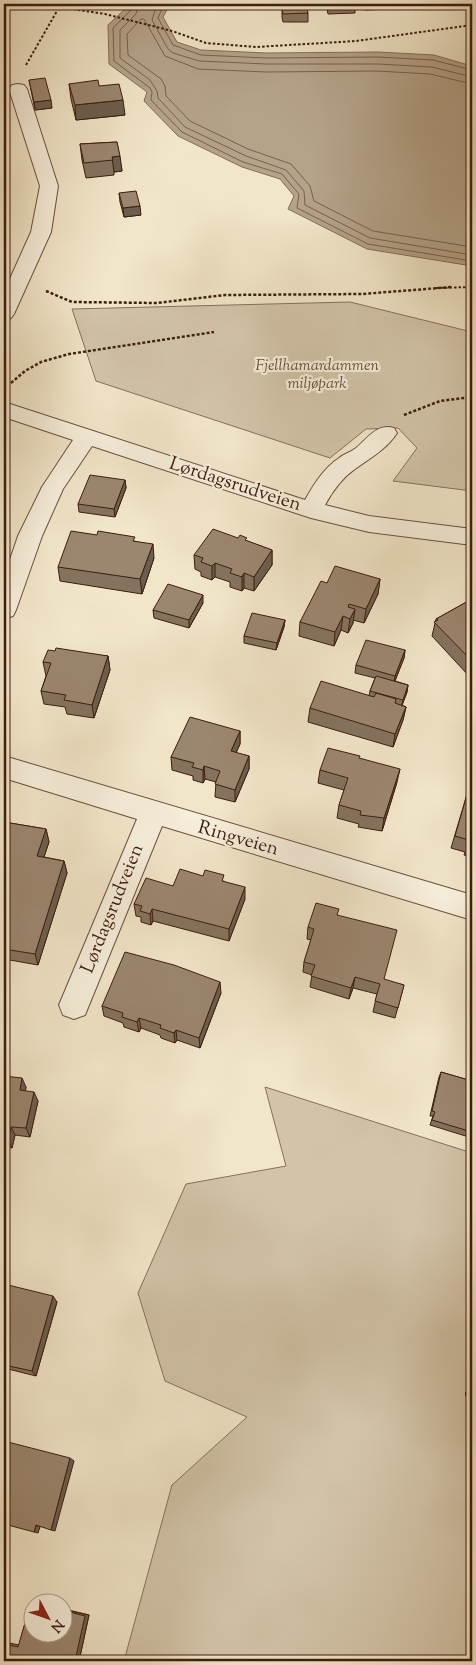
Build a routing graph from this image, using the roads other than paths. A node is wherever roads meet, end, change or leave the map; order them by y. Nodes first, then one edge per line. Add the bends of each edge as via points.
1 (18, 89) road end
2 (4, 314) edge
3 (4, 409) edge
4 (386, 433) road end
5 (87, 436) junction
6 (311, 510) junction
7 (472, 537) edge
8 (4, 610) edge
9 (4, 768) edge
10 (152, 814) junction
11 (472, 908) edge
12 (74, 1005) dead end

1 - 2 street via 49,186 42,232
3 - 5 street, Lørdagsrudveien
4 - 6 street via 324,486
5 - 6 street, Lørdagsrudveien
5 - 8 street via 53,486 30,536
6 - 7 street, Lørdagsrudveien via 369,524
9 - 10 street, Ringveien
10 - 11 street, Ringveien
10 - 12 street, Lørdagsrudveien

